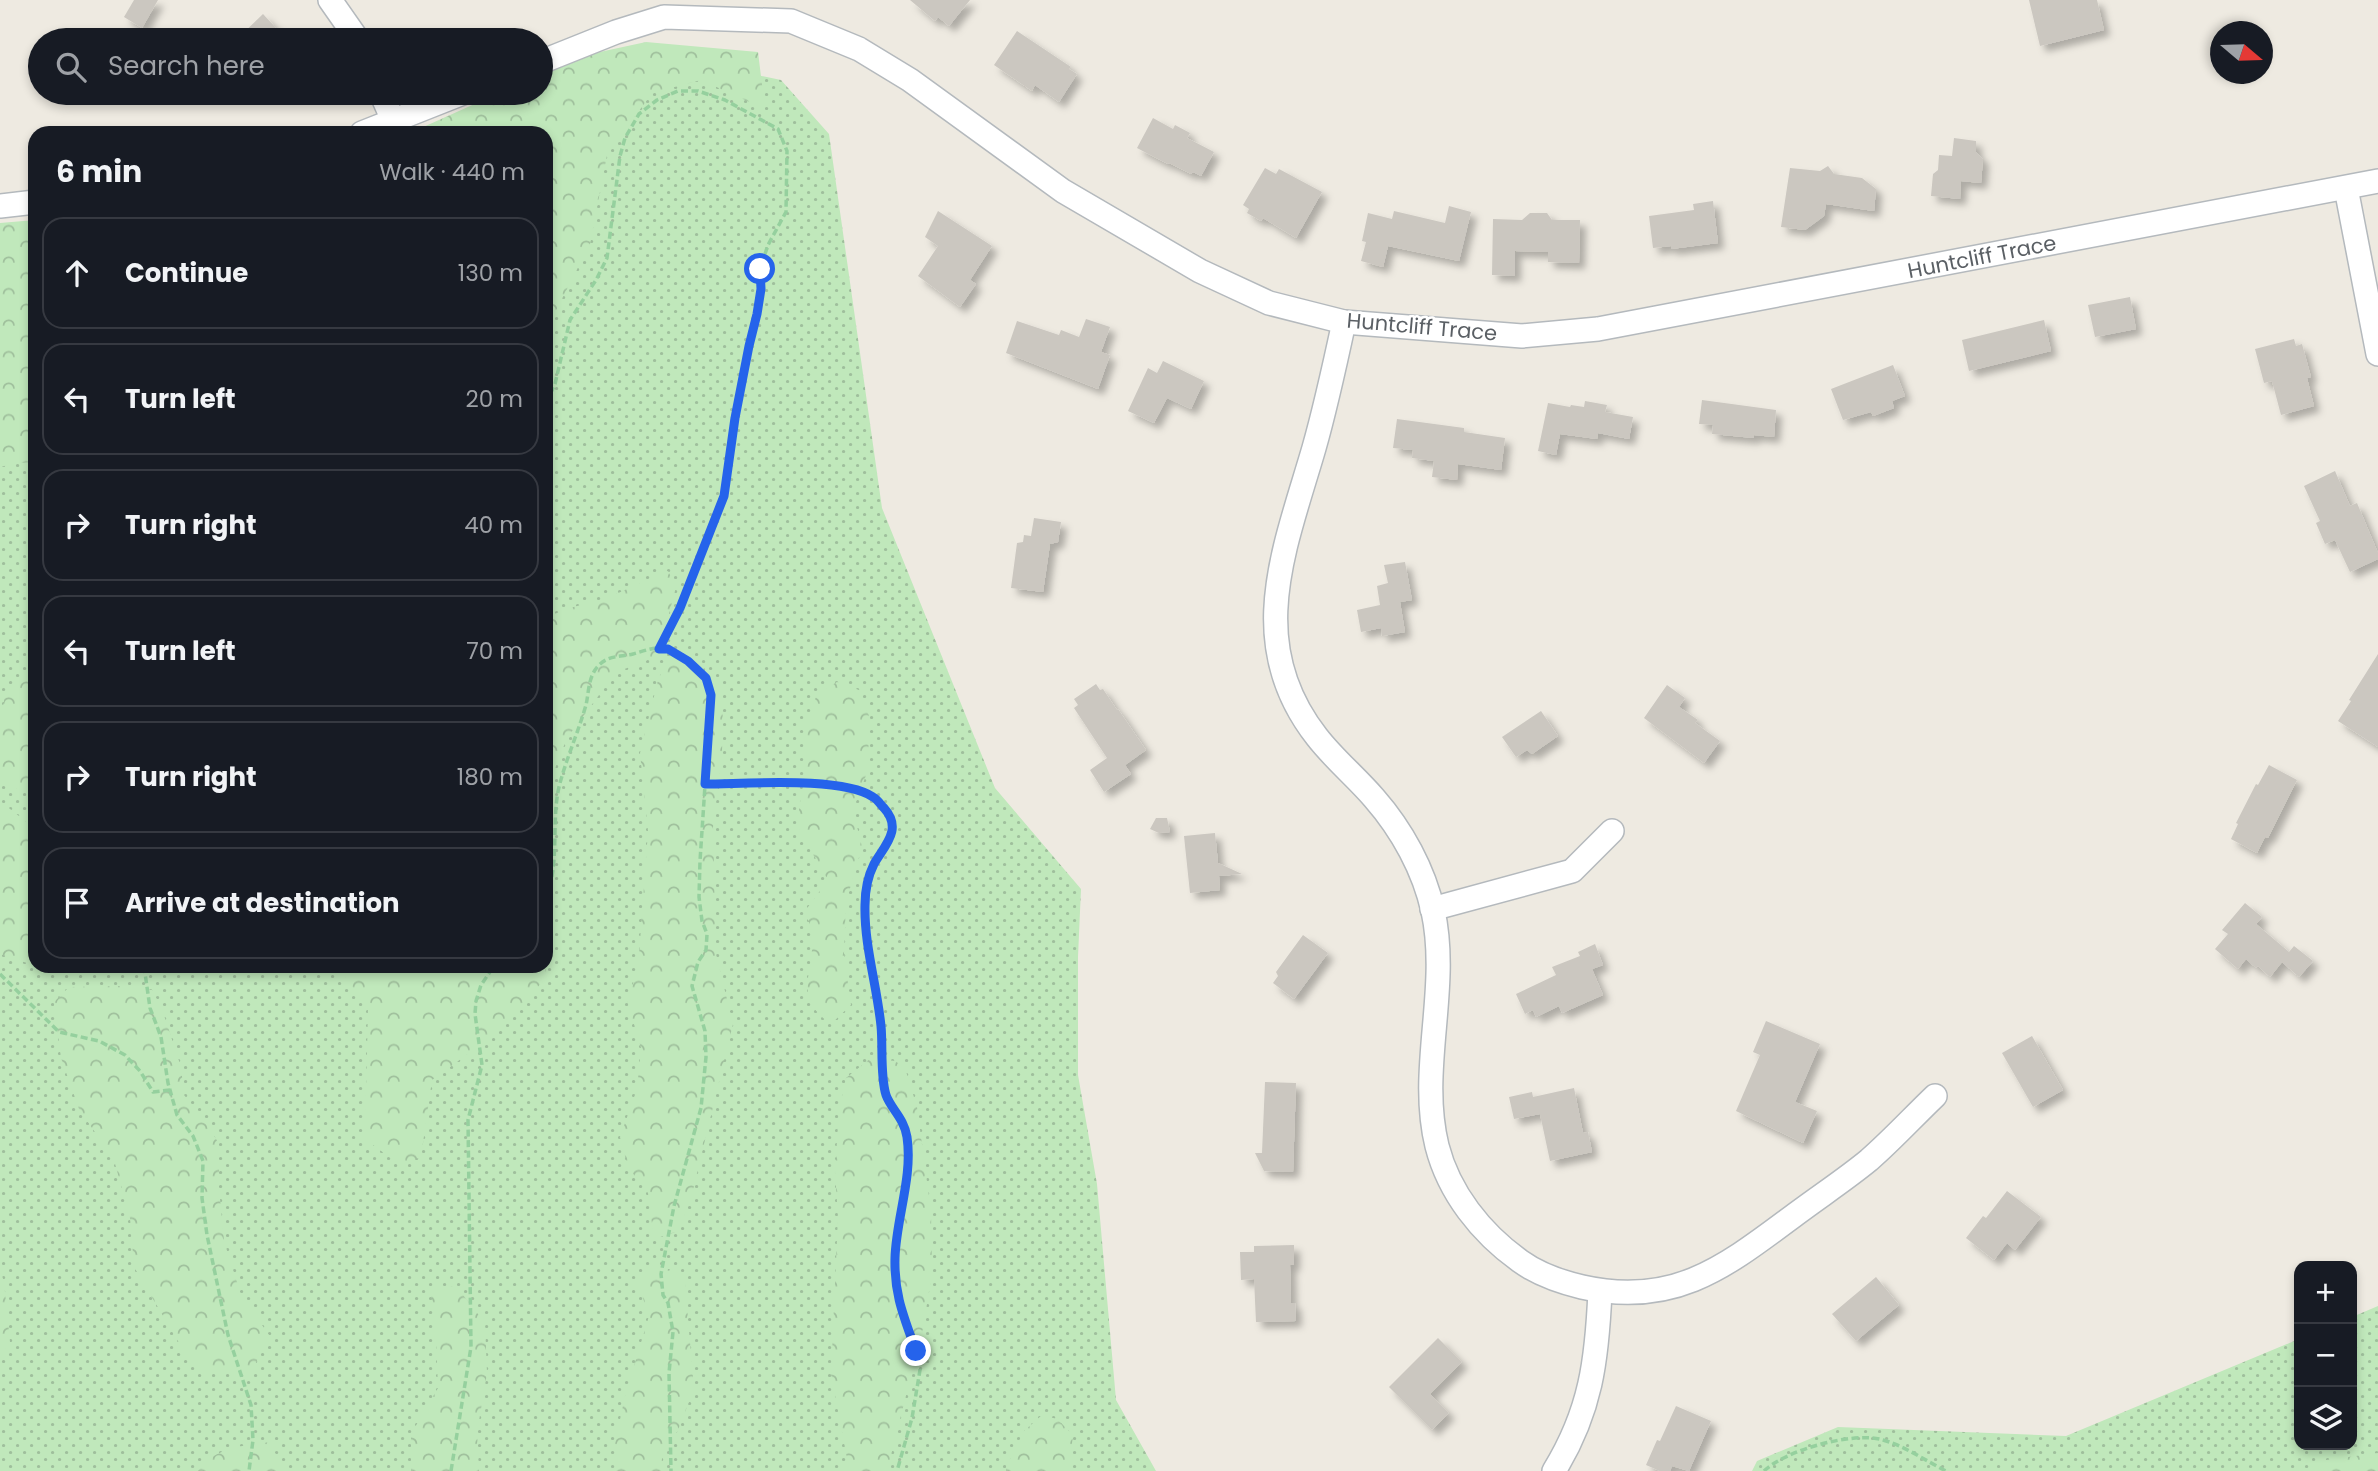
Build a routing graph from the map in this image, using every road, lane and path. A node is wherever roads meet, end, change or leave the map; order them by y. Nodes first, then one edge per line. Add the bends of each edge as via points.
1 (330, 0) edge
2 (661, 9) edge
3 (350, 28) edge
4 (553, 57) edge
5 (386, 105) edge
6 (432, 105) edge
7 (393, 120) junction
8 (379, 126) edge
9 (2378, 181) edge
10 (2346, 188) junction
11 (28, 203) edge
12 (0, 206) edge
13 (1344, 322) junction
14 (2378, 354) edge
15 (553, 388) edge
16 (659, 649) junction
17 (705, 784) junction
18 (1612, 831) dead end
19 (553, 838) edge
20 (1433, 909) junction
21 (145, 973) edge
22 (489, 973) edge
23 (0, 974) edge
24 (170, 1090) junction
25 (1935, 1096) dead end
26 (1600, 1291) junction
27 (249, 1471) edge
28 (451, 1471) edge
29 (671, 1471) edge
30 (897, 1471) edge
31 (1554, 1471) edge
32 (1764, 1471) edge
33 (1946, 1471) edge

1 - 3 street
2 - 4 street, Huntcliff Trace
2 - 13 street, Huntcliff Trace via 791,21 859,49 910,80 1063,191 1200,271 1269,303
5 - 7 street
6 - 7 street
7 - 8 street
9 - 10 street, Huntcliff Trace
10 - 13 street, Huntcliff Trace via 1598,329 1522,336
10 - 14 street
11 - 12 street
13 - 20 street via 1326,406 1279,572 1277,650 1300,714 1395,825
15 - 16 path via 570,320 607,258 620,156 639,114 678,91 698,91 778,129 788,151 786,212 760,269 761,289 724,496
16 - 17 path via 688,661 706,678 711,695
16 - 19 path via 613,657 594,671 559,787
17 - 29 path via 699,897 706,950 692,986 705,1031 706,1057 701,1108 661,1273 673,1332
17 - 30 path via 853,788 873,797 893,826 873,865 864,904 886,1096 907,1137 895,1272 897,1299 920,1370
18 - 20 street via 1572,871
20 - 26 street via 1439,979 1430,1083 1432,1122 1448,1177 1476,1222 1501,1247 1527,1266
21 - 24 path
22 - 28 path via 481,985 475,1014 482,1065 468,1121 471,1347
23 - 24 path via 59,1032 99,1041 125,1055 153,1092
24 - 27 path via 177,1115 193,1136 203,1161 206,1235 251,1405
25 - 26 street via 1869,1160 1733,1261 1671,1289
26 - 31 street via 1598,1349 1587,1399 1569,1447
32 - 33 path via 1787,1456 1860,1437 1882,1440

